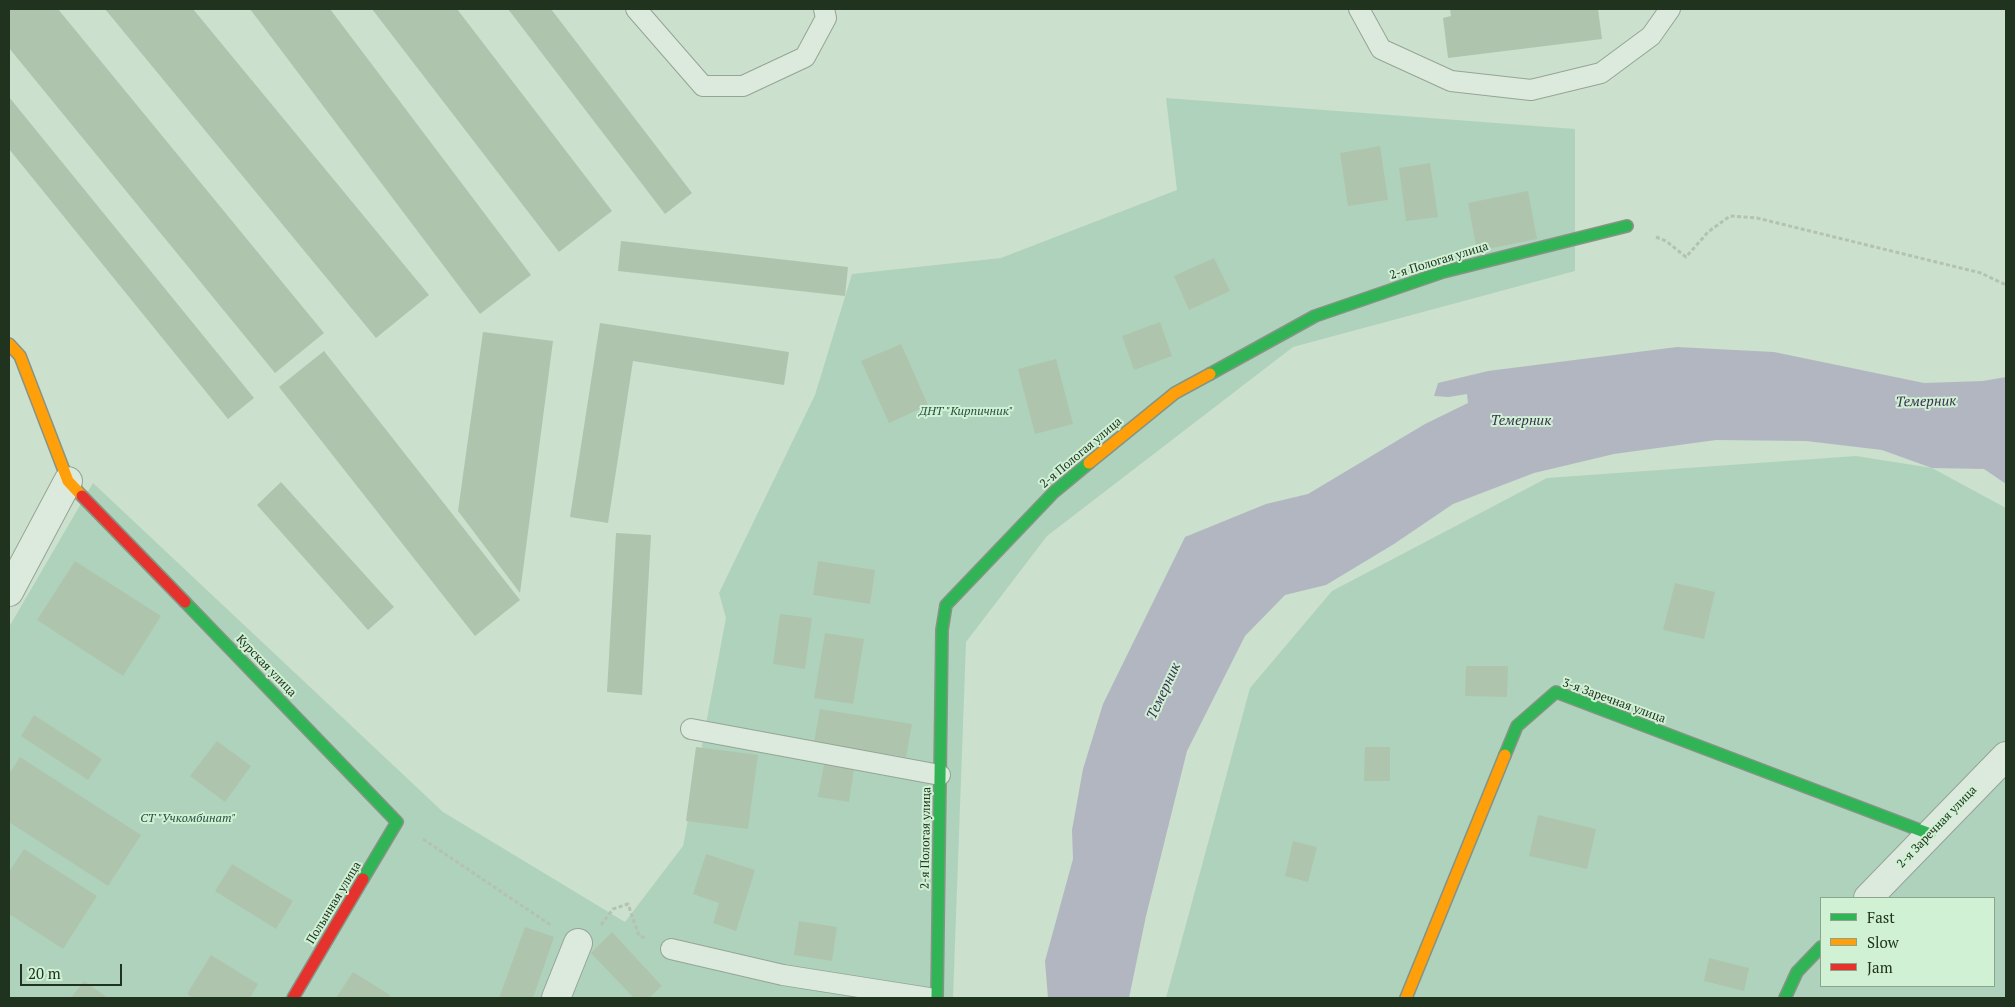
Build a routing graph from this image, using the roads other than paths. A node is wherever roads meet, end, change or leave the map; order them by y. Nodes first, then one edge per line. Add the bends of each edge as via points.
1 (636, 9) edge
2 (824, 9) edge
3 (1359, 9) edge
4 (1670, 9) edge
5 (1627, 226) road end
6 (9, 344) edge
7 (68, 481) junction
8 (9, 592) edge
9 (691, 730) dead end
10 (2006, 756) edge
11 (940, 776) junction
12 (398, 822) joint
13 (1930, 834) junction
14 (1869, 897) edge
15 (578, 943) road end
16 (1820, 948) edge
17 (671, 949) road end
18 (293, 998) edge
19 (556, 998) edge
20 (928, 998) edge
21 (937, 998) edge
22 (1406, 998) edge
23 (1785, 998) edge

1 - 2 lane via 703,86 743,86 805,57 826,18
3 - 4 lane via 1381,49 1451,81 1531,90 1601,73 1651,36
5 - 11 street, 2-я Пологая улица via 1443,272 1316,316 1175,393 1054,492 946,605 942,630
6 - 7 street, Курская улица via 20,356
7 - 8 street
7 - 12 street, Курская улица
9 - 11 lane
10 - 13 street, 2-я Заречная улица
11 - 21 street, 2-я Пологая улица
12 - 18 street, Полынная улица
13 - 14 street, 2-я Заречная улица
13 - 22 street, 3-я Заречная улица via 1556,692 1517,726
15 - 19 street
16 - 23 street via 1797,972
17 - 20 lane via 783,975

